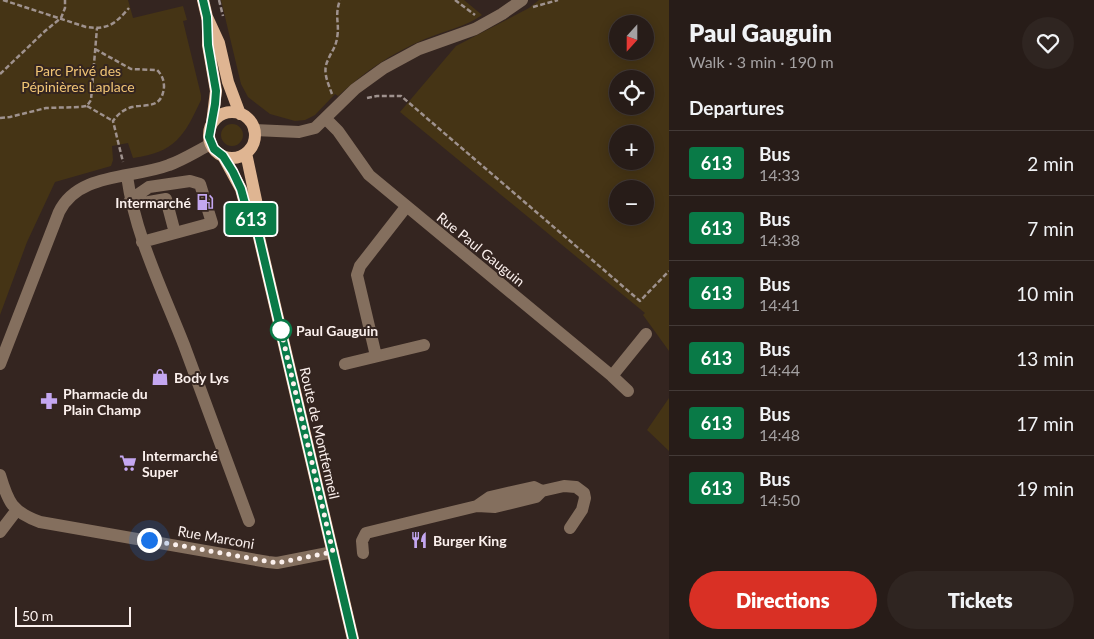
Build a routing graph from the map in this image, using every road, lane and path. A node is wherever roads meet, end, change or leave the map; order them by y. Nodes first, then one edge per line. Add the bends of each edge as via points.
1 (3, 0) edge
2 (64, 0) edge
3 (203, 0) edge
4 (340, 0) edge
5 (454, 0) edge
6 (558, 0) edge
7 (526, 4) edge
8 (129, 8) dead end
9 (207, 17) junction
10 (478, 17) dead end
11 (61, 18) junction
12 (97, 28) junction
13 (95, 49) junction
14 (0, 74) edge
15 (334, 99) dead end
16 (363, 99) dead end
17 (87, 106) junction
18 (240, 114) junction
19 (0, 118) edge
20 (326, 119) junction
21 (113, 121) junction
22 (212, 123) junction
23 (254, 130) junction
24 (211, 144) junction
25 (246, 153) junction
26 (223, 156) junction
27 (127, 176) junction
28 (131, 203) junction
29 (406, 207) junction
30 (175, 233) junction
31 (258, 233) junction
32 (142, 242) junction
33 (669, 271) edge
34 (646, 334) dead end
35 (424, 345) dead end
36 (376, 356) junction
37 (0, 364) edge
38 (345, 364) dead end
39 (612, 376) junction
40 (628, 391) dead end
41 (0, 475) edge
42 (16, 511) junction
43 (249, 521) dead end
44 (570, 528) dead end
45 (0, 532) edge
46 (333, 552) junction
47 (363, 553) dead end
48 (353, 639) edge

1 - 11 path
2 - 11 path
3 - 9 main road
4 - 15 path via 336,12 337,39 325,70
5 - 10 path
6 - 7 path via 543,5
7 - 20 street via 474,29 419,48 384,68 355,89
8 - 12 path via 110,26
9 - 18 main road via 219,43
9 - 22 main road via 216,91
11 - 12 path
11 - 14 path
12 - 13 path
13 - 17 path via 91,100
13 - 21 path via 131,69 157,70 164,83 160,101 131,107
16 - 33 path via 400,96 640,301
17 - 19 path via 46,108
17 - 21 path
18 - 22 main road via 221,114
18 - 23 main road via 247,117
20 - 23 street via 307,131
20 - 29 street, Rue Paul Gauguin via 369,175
21 - 27 path
22 - 24 main road
23 - 25 main road via 253,143
24 - 26 main road
24 - 27 street via 170,165
25 - 26 main road via 239,157
25 - 31 main road, Route de Montfermeil via 257,205
26 - 31 main road, Route de Montfermeil via 241,189
27 - 28 street
27 - 37 street via 79,189 62,205
28 - 30 street via 166,199
28 - 30 street via 149,188 190,181 200,184 212,223
28 - 32 street
29 - 36 street via 358,272
29 - 39 street, Rue Paul Gauguin
30 - 32 street
31 - 46 main road, Route de Montfermeil
32 - 43 street via 184,344
34 - 39 street
35 - 36 street
36 - 38 street
39 - 40 street, Rue Paul Gauguin
41 - 42 street via 6,496
42 - 45 street
42 - 46 street, Rue Marconi via 40,522 268,562
44 - 47 street via 582,510 584,493 570,486 542,491 534,487 490,497 477,506 366,533 362,541
46 - 48 main road, Route de Montfermeil

